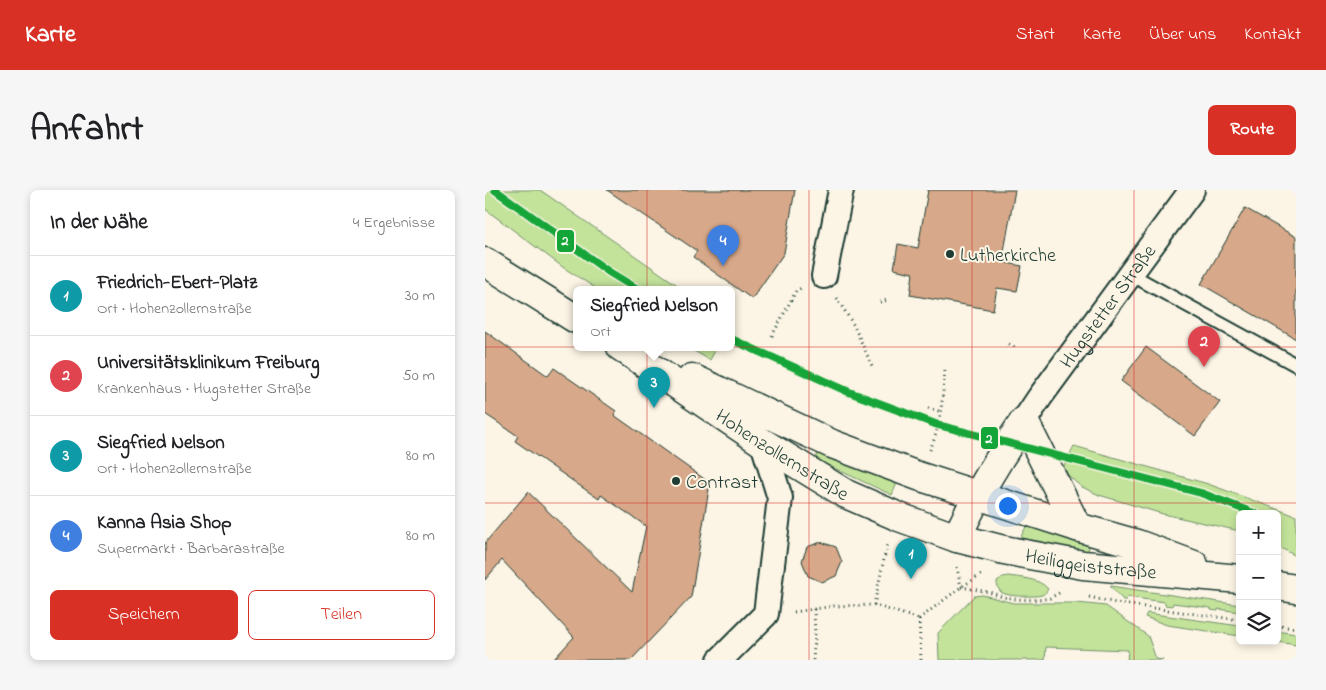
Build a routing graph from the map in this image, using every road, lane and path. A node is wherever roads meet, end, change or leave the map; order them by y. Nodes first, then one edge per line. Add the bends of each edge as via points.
1 (841, 190) edge
2 (1192, 190) edge
3 (485, 262) edge
4 (1131, 274) junction
5 (824, 276) junction
6 (888, 300) dead end
7 (879, 302) dead end
8 (573, 317) edge
9 (772, 336) dead end
10 (1009, 344) dead end
11 (1017, 348) dead end
12 (627, 351) edge
13 (630, 351) edge
14 (1296, 365) edge
15 (873, 368) dead end
16 (945, 369) dead end
17 (928, 408) dead end
18 (942, 412) junction
19 (1024, 420) junction
20 (763, 443) junction
21 (929, 450) dead end
22 (977, 495) junction
23 (1077, 527) junction
24 (889, 538) dead end
25 (957, 538) junction
26 (1233, 578) edge
27 (1281, 586) edge
28 (1296, 588) edge
29 (1070, 593) dead end
30 (1088, 597) dead end
31 (874, 605) junction
32 (814, 609) junction
33 (766, 614) junction
34 (919, 619) junction
35 (1236, 619) edge
36 (1281, 626) edge
37 (1296, 628) edge
38 (720, 660) edge
39 (813, 660) edge
40 (921, 660) edge

1 - 5 street
2 - 4 street, Hugstetter Straße
3 - 8 main road
4 - 14 lane
4 - 19 street, Hugstetter Straße
5 - 9 path via 795,291
5 - 15 path via 854,326
6 - 7 path
10 - 11 path
12 - 20 main road, Hohenzollernstraße
13 - 22 main road, Hohenzollernstraße via 832,444
16 - 18 path
17 - 18 path
18 - 21 path
19 - 22 main road
19 - 23 main road
20 - 25 main road, Hohenzollernstraße via 846,494
20 - 33 street via 780,498
22 - 23 main road, Heiliggeiststraße
22 - 25 main road
23 - 26 main road, Heiliggeiststraße
24 - 31 path
25 - 26 main road, Heiliggeiststraße via 1083,565
27 - 28 main road
29 - 34 path via 1061,591 1044,599 1016,599 961,587
30 - 35 path
31 - 32 path
31 - 34 path
32 - 33 path
32 - 39 path
33 - 38 street
34 - 40 path
36 - 37 path

